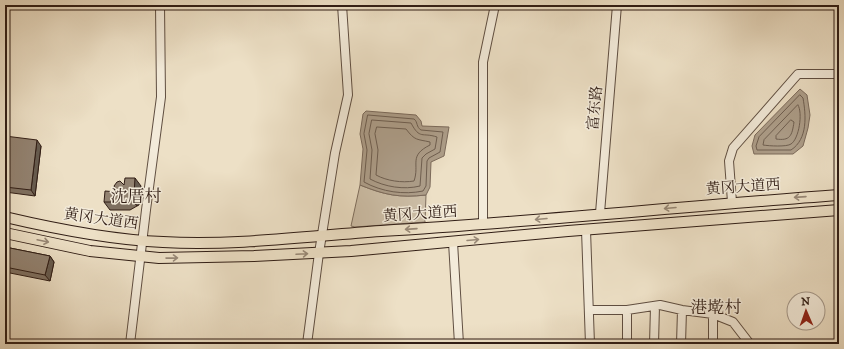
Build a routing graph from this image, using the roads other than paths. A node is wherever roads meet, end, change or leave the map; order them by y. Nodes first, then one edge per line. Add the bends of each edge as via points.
1 (160, 5) edge
2 (342, 5) edge
3 (495, 5) edge
4 (617, 5) edge
5 (839, 74) edge
6 (839, 195) edge
7 (732, 202) junction
8 (839, 210) edge
9 (600, 214) junction
10 (5, 217) edge
11 (483, 224) junction
12 (586, 230) junction
13 (5, 233) edge
14 (322, 235) junction
15 (143, 240) junction
16 (453, 242) junction
17 (319, 252) junction
18 (141, 256) junction
19 (655, 306) junction
20 (590, 310) junction
21 (628, 310) junction
22 (682, 310) junction
23 (713, 314) junction
24 (130, 344) edge
25 (307, 344) edge
26 (459, 344) edge
27 (590, 344) edge
28 (627, 344) edge
29 (654, 344) edge
30 (681, 344) edge
31 (713, 344) edge
32 (750, 344) edge

1 - 15 street via 161,97
2 - 14 street via 348,95 335,152
3 - 11 street via 483,62
4 - 9 street, 富东路
5 - 7 street via 798,74 733,148 729,161
6 -> 7 main road, 黄冈大道西
7 -> 9 main road, 黄冈大道西
8 - 12 main road, 黄冈大道西
9 -> 11 main road, 黄冈大道西
10 - 15 main road, 黄冈大道西 via 89,234
11 -> 14 main road, 黄冈大道西
16 -> 12 main road, 黄冈大道西
12 - 20 street
13 -> 18 main road, 黄冈大道西 via 90,250
14 - 15 main road, 黄冈大道西 via 230,242
14 - 17 street
15 - 18 street
16 - 17 main road, 黄冈大道西
16 - 26 street
18 -> 17 main road, 黄冈大道西 via 254,256
17 - 25 street
18 - 24 street
19 - 21 street
19 - 22 street
19 - 29 street
20 - 21 street
20 - 27 street
21 - 28 street
22 - 23 street
22 - 30 street
23 - 31 street
23 - 32 street via 733,322

